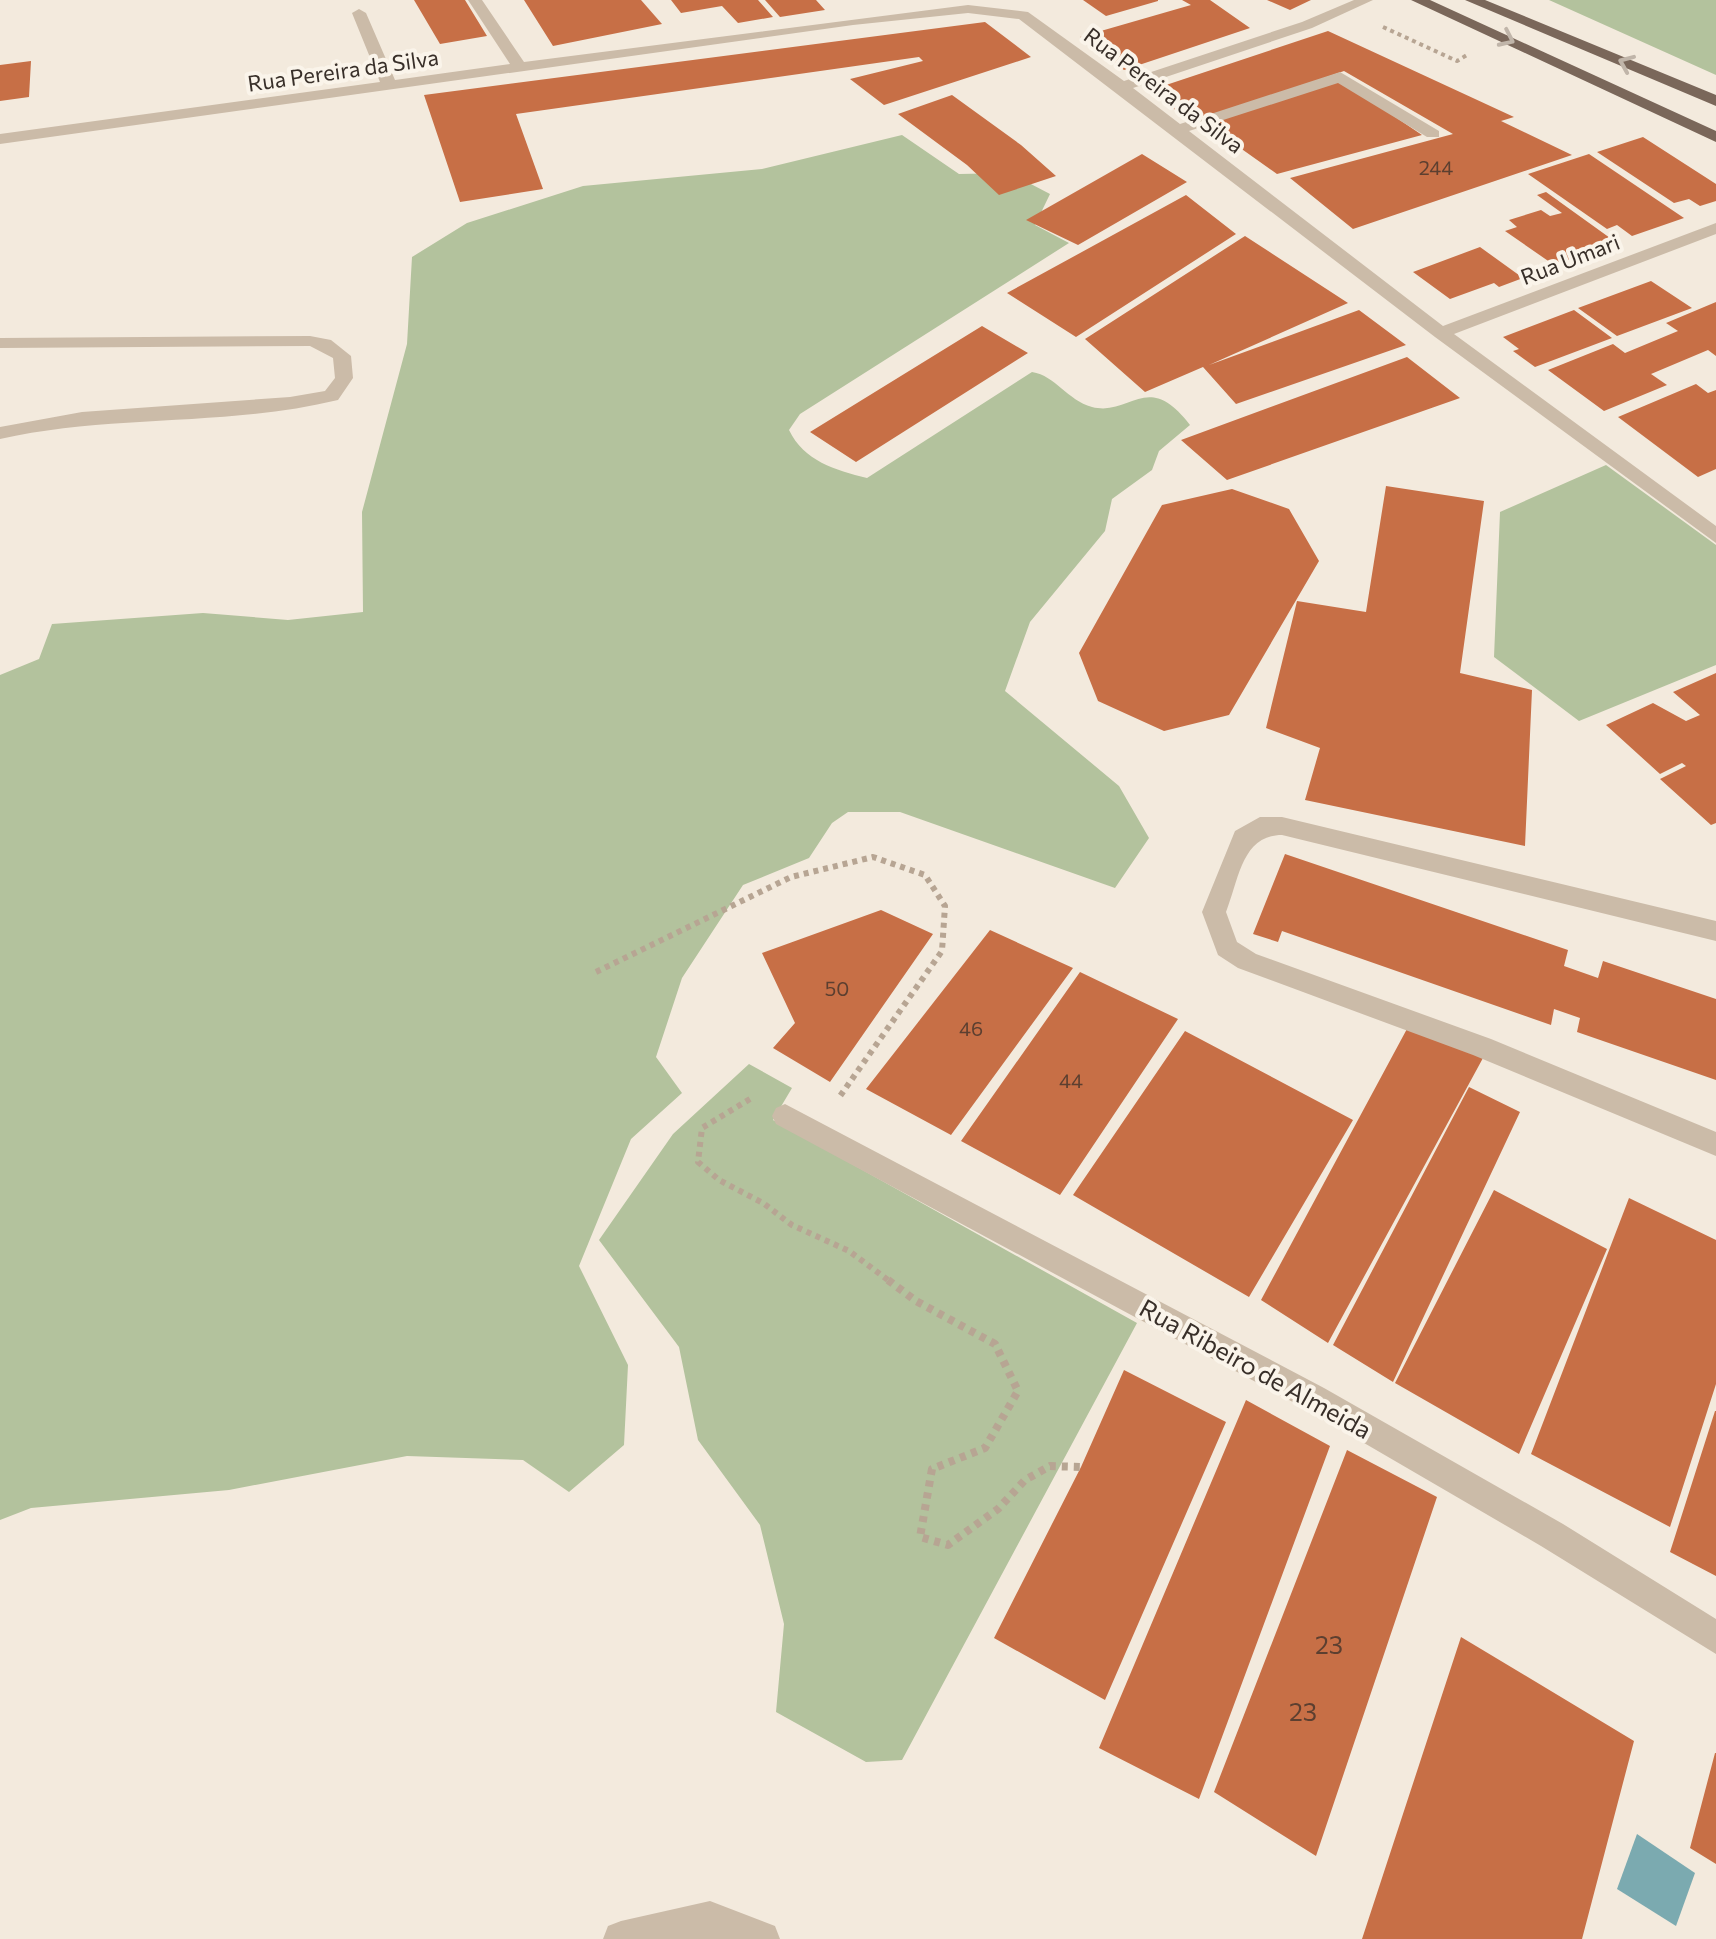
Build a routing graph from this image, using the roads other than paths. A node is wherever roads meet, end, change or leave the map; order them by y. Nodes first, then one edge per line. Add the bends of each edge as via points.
1 (475, 0) edge
2 (1366, 0) edge
3 (1418, 0) edge
4 (1472, 0) edge
5 (359, 12) dead end
6 (520, 68) junction
7 (390, 86) junction
8 (1124, 86) junction
9 (1716, 101) edge
10 (1180, 129) junction
11 (1433, 134) dead end
12 (1716, 137) edge
13 (0, 139) edge
14 (1716, 228) edge
15 (1441, 333) junction
16 (0, 343) edge
17 (0, 433) edge
18 (1716, 536) edge
19 (1716, 931) edge
20 (786, 1116) road end
21 (1716, 1144) edge
22 (1716, 1638) edge
23 (621, 1939) edge
24 (762, 1939) edge

1 - 6 street
2 - 8 street
3 -> 12 main road
9 -> 4 main road
5 - 7 street
6 - 7 street, Rua Pereira da Silva
6 - 8 street, Rua Pereira da Silva via 968,9 1022,15
7 - 13 street, Rua Pereira da Silva
8 - 10 street, Rua Pereira da Silva
10 - 11 street via 1340,77
10 - 15 street, Rua Pereira da Silva
14 - 15 street, Rua Umari
15 - 18 street, Rua Pereira da Silva
16 - 17 street via 310,340 342,356 344,378 331,396 299,403 118,412
19 - 21 street via 1282,826 1260,826 1243,837 1214,912 1228,948 1248,961 1482,1047
20 - 22 street, Rua Ribeiro de Almeida via 1314,1398
23 - 24 street via 710,1919

